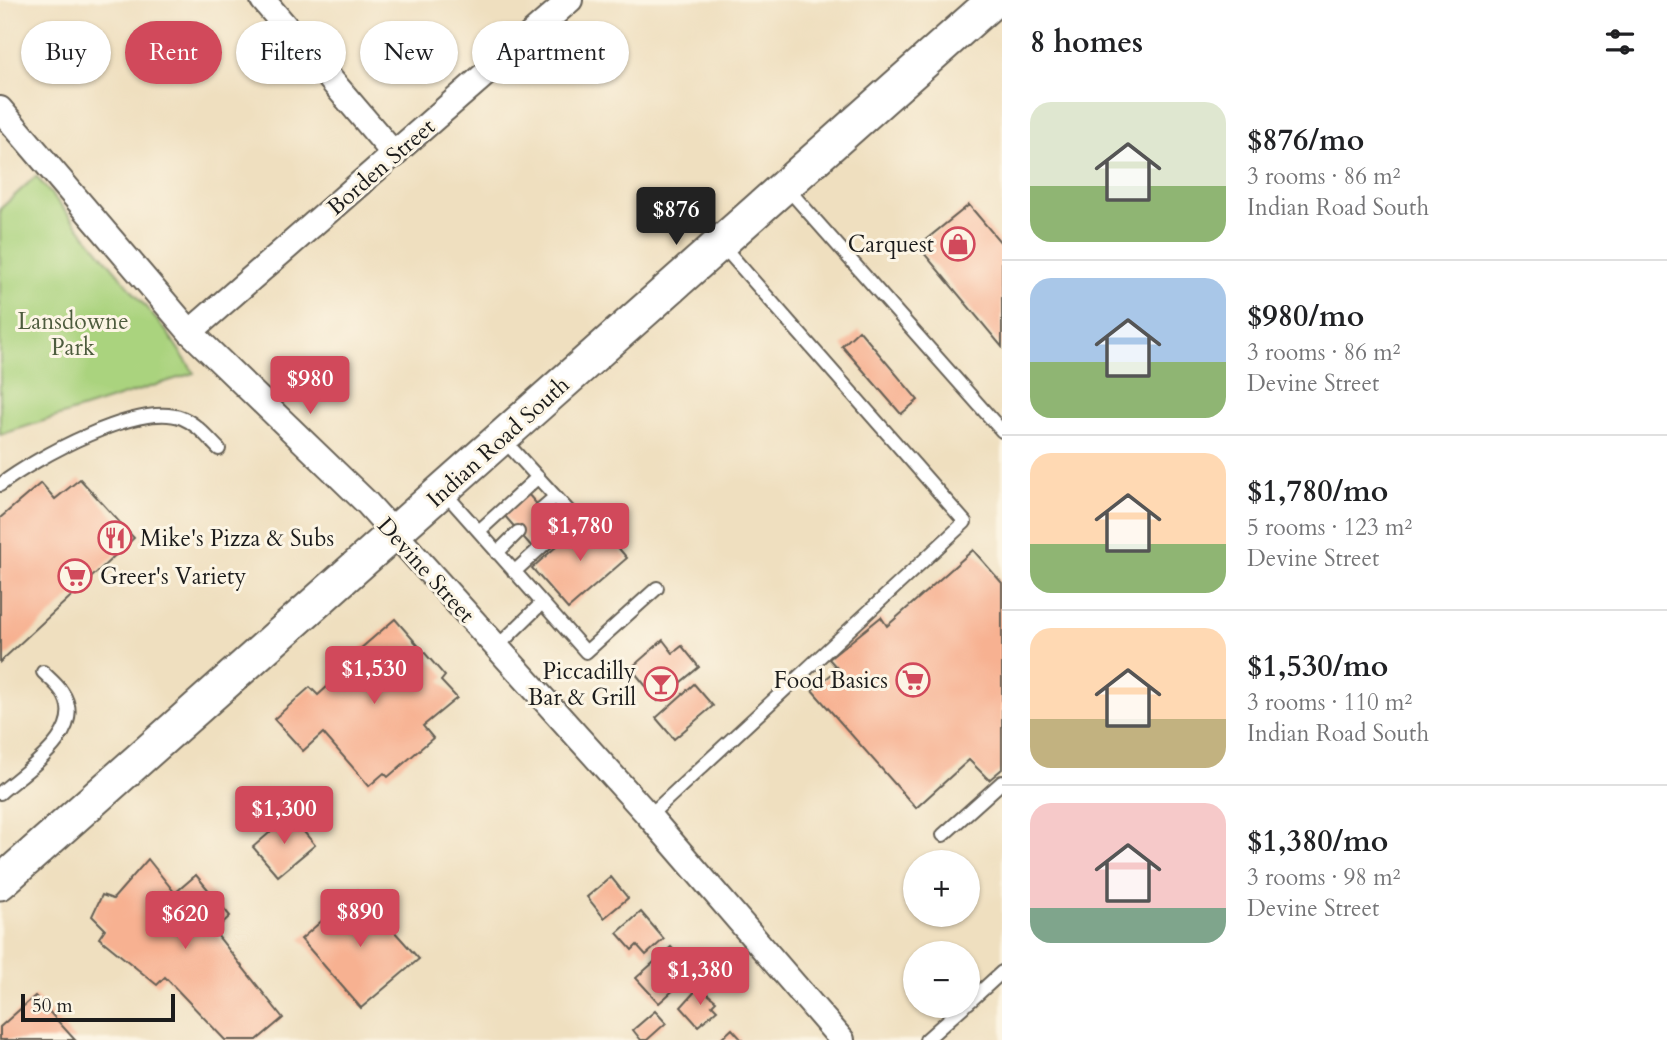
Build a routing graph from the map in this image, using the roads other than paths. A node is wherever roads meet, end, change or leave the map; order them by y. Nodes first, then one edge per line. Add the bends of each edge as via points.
1 (263, 0) edge
2 (570, 0) edge
3 (994, 0) edge
4 (0, 109) edge
5 (395, 155) junction
6 (785, 186) junction
7 (720, 244) junction
8 (190, 332) junction
9 (1002, 431) edge
10 (502, 438) junction
11 (219, 449) dead end
12 (538, 477) junction
13 (0, 485) edge
14 (443, 491) junction
15 (555, 497) junction
16 (541, 509) dead end
17 (479, 531) junction
18 (518, 531) dead end
19 (394, 535) junction
20 (497, 553) junction
21 (514, 572) junction
22 (657, 588) dead end
23 (542, 603) junction
24 (496, 648) junction
25 (43, 672) dead end
26 (1002, 782) edge
27 (0, 793) edge
28 (649, 816) junction
29 (943, 835) dead end
30 (0, 883) edge
31 (1002, 972) edge
32 (980, 992) edge
33 (951, 1018) edge
34 (842, 1040) edge
35 (926, 1040) edge

1 - 5 street
2 - 5 street, Borden Street
3 - 6 main road, Indian Road South
4 - 8 street, Devine Street
5 - 8 street, Borden Street
6 - 7 main road, Indian Road South
6 - 9 lane
7 - 10 main road, Indian Road South
7 - 28 lane via 965,522
8 - 19 street, Devine Street via 367,503
10 - 12 lane
10 - 14 main road, Indian Road South
11 - 13 lane via 194,423 156,414 65,444 28,463
12 - 15 lane
12 - 17 lane
14 - 17 lane
14 - 19 main road, Indian Road South
15 - 16 lane
15 - 21 lane via 574,517
17 - 20 lane
18 - 20 lane
19 - 24 street, Devine Street
19 - 30 main road, Indian Road South
20 - 21 lane
21 - 23 lane
22 - 23 lane via 586,652
23 - 24 lane
24 - 28 street, Devine Street
25 - 27 lane via 62,692 69,708 68,725 61,738
26 - 29 lane
28 - 34 street, Devine Street
31 - 32 lane
33 - 35 lane

